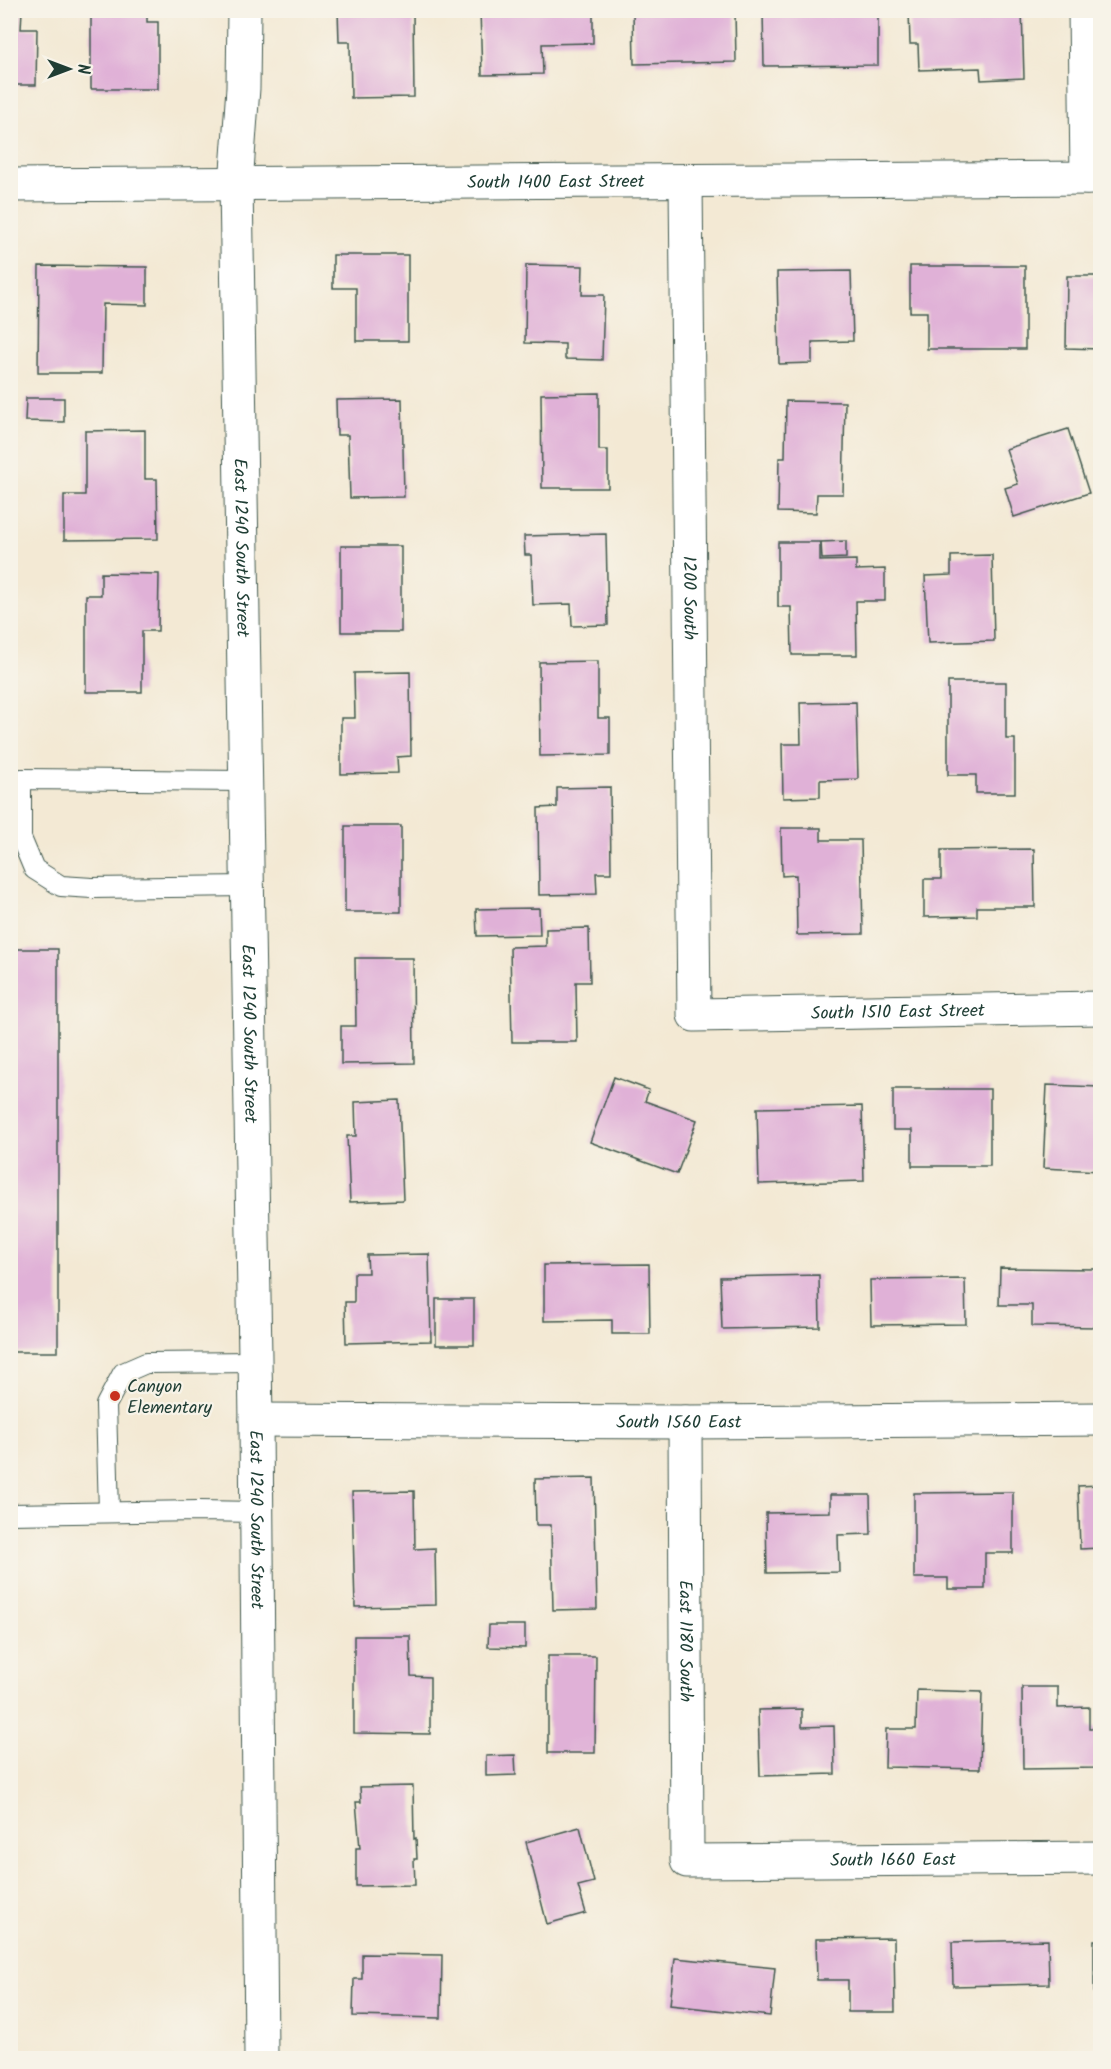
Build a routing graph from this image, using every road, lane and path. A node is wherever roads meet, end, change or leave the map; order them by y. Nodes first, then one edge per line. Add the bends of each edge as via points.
1 (244, 10) edge
2 (1085, 10) edge
3 (1094, 178) edge
4 (686, 181) junction
5 (236, 184) junction
6 (10, 185) edge
7 (16, 777) edge
8 (246, 781) junction
9 (248, 886) junction
10 (1101, 1008) edge
11 (694, 1015) joint
12 (255, 1362) junction
13 (1101, 1419) edge
14 (256, 1420) junction
15 (685, 1422) junction
16 (109, 1512) junction
17 (257, 1512) junction
18 (10, 1514) edge
19 (1101, 1858) edge
20 (687, 1861) joint
21 (261, 2058) edge

1 - 5 street, East 1240 South Street
2 - 3 street
3 - 4 street, South 1400 East Street
4 - 5 street, South 1400 East Street
4 - 11 street, 1200 South
5 - 6 street, South 1400 East Street
5 - 8 street, East 1240 South Street
7 - 8 lane
7 - 9 lane via 21,838 34,869 62,886
8 - 9 street, East 1240 South Street
9 - 12 street, East 1240 South Street
10 - 11 street, South 1510 East Street
12 - 14 street, East 1240 South Street
12 - 16 lane via 146,1363 123,1373 106,1405
13 - 15 street, South 1560 East
14 - 15 street, South 1560 East
14 - 17 street, East 1240 South Street
15 - 20 street, East 1180 South
16 - 17 lane
16 - 18 lane
17 - 21 street, East 1240 South Street
19 - 20 street, South 1660 East

